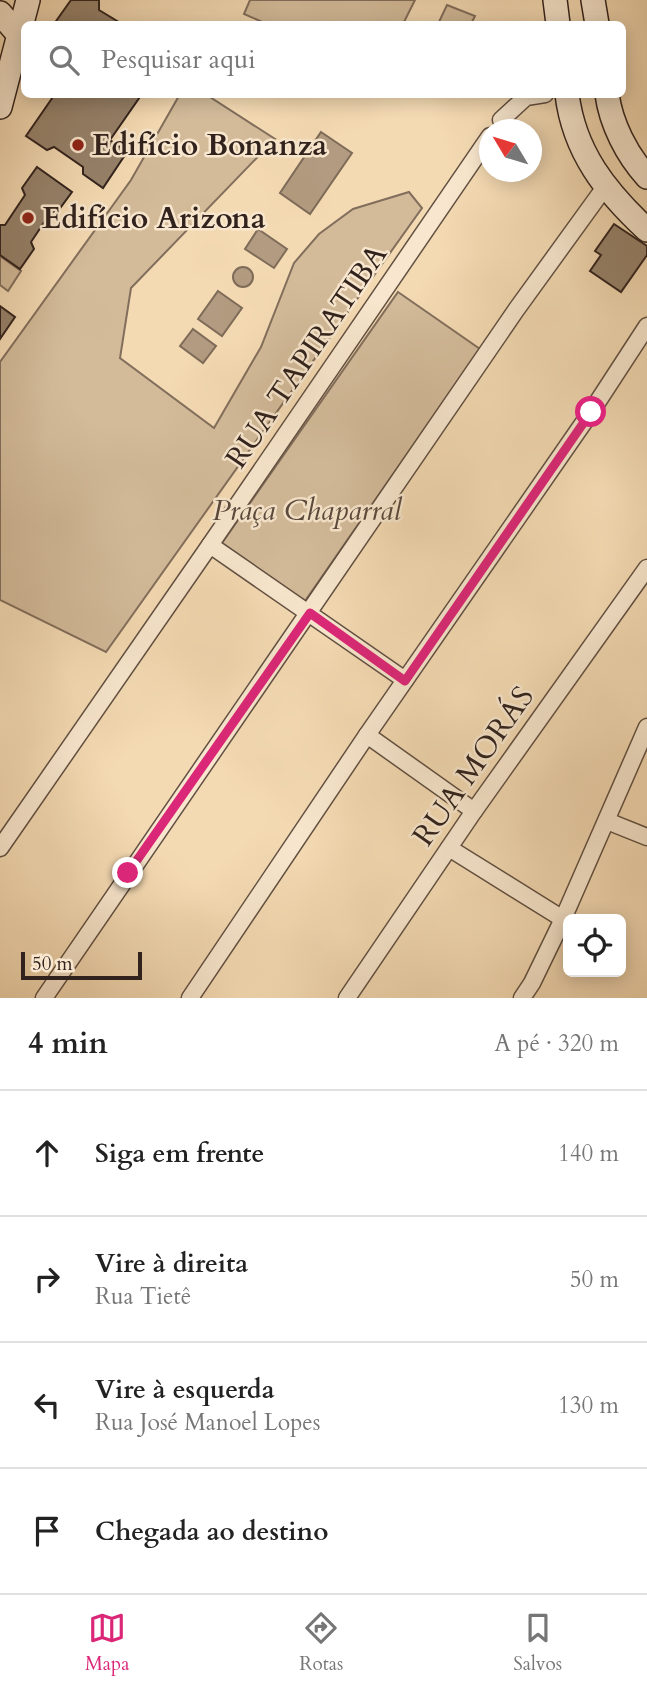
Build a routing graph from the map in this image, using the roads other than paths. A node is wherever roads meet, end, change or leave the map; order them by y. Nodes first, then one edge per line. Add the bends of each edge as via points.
1 (28, 0) edge
2 (555, 0) edge
3 (593, 0) edge
4 (0, 1) edge
5 (0, 13) edge
6 (22, 21) edge
7 (558, 21) edge
8 (596, 21) edge
9 (21, 24) edge
10 (18, 34) junction
11 (515, 98) edge
12 (525, 98) edge
13 (558, 98) edge
14 (608, 98) edge
15 (0, 107) edge
16 (502, 119) edge
17 (504, 119) edge
18 (479, 151) edge
19 (647, 177) edge
20 (605, 187) junction
21 (647, 230) edge
22 (647, 326) edge
23 (210, 545) junction
24 (647, 568) edge
25 (310, 613) junction
26 (405, 681) junction
27 (647, 727) edge
28 (367, 735) junction
29 (474, 811) junction
30 (607, 821) junction
31 (647, 837) edge
32 (0, 848) edge
33 (449, 848) junction
34 (565, 914) edge
35 (563, 919) joint
36 (44, 998) edge
37 (190, 998) edge
38 (347, 998) edge
39 (522, 998) edge

1 - 4 main road
1 - 6 main road
2 - 7 main road
3 - 8 main road
5 - 10 main road
9 - 10 main road
10 - 15 main road
11 - 16 street
12 - 17 street
13 - 20 main road
14 - 19 main road via 620,135
18 - 23 street, RUA TAPIRATIBA
20 - 21 main road
20 - 25 street
22 - 26 street
23 - 25 street
23 - 32 street, RUA TAPIRATIBA
24 - 29 street, RUA MORÁS
25 - 26 street
25 - 36 street
26 - 28 street
27 - 30 street
28 - 29 street
28 - 37 street
29 - 33 street, RUA MORÁS
30 - 31 street
30 - 34 street
33 - 35 street
33 - 38 street, RUA MORÁS
35 - 39 street

